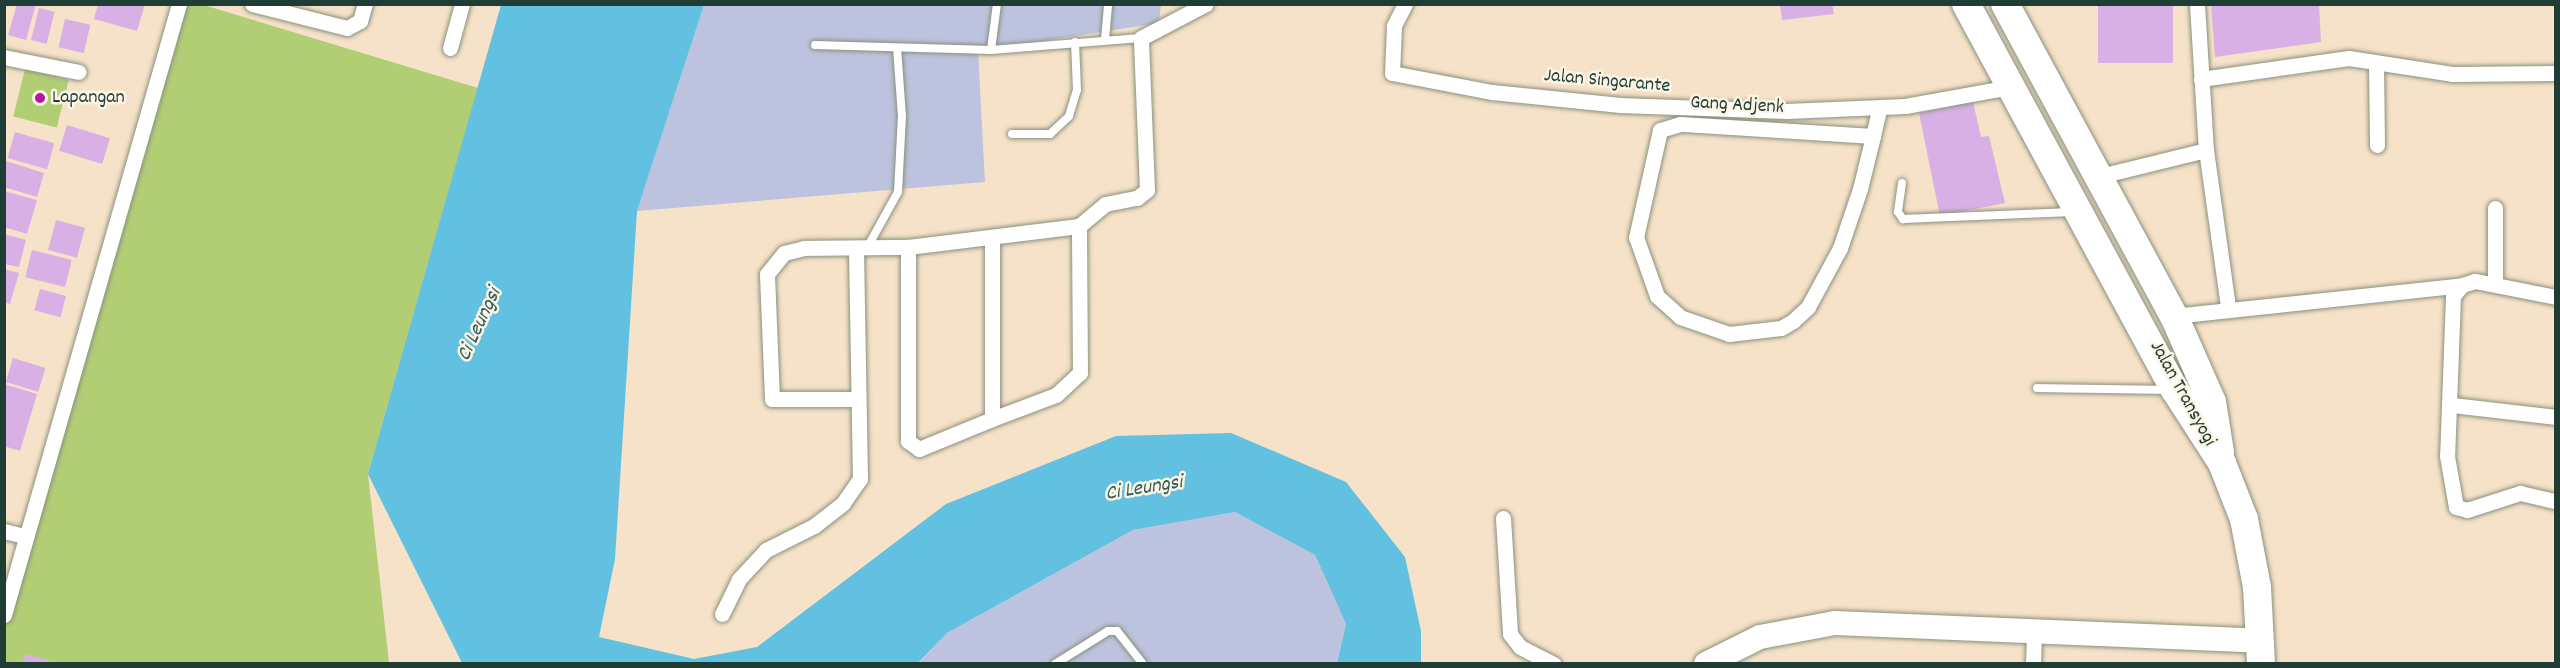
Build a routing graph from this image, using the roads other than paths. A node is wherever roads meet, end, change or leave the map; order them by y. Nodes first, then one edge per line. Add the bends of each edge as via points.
1 (179, 4) edge
2 (252, 4) edge
3 (365, 4) edge
4 (462, 4) edge
5 (997, 4) edge
6 (1108, 4) edge
7 (1206, 4) edge
8 (1405, 4) edge
9 (1966, 4) edge
10 (2005, 4) edge
11 (2197, 4) edge
12 (1141, 38) junction
13 (1105, 40) junction
14 (1074, 42) junction
15 (815, 45) dead end
16 (450, 48) dead end
17 (897, 48) junction
18 (991, 50) junction
19 (4, 57) edge
20 (2376, 63) junction
21 (79, 72) dead end
22 (2556, 73) edge
23 (2201, 79) junction
24 (2011, 87) junction
25 (1879, 109) junction
26 (1012, 134) dead end
27 (1873, 136) junction
28 (2377, 145) dead end
29 (2206, 150) junction
30 (2100, 176) junction
31 (1902, 183) dead end
32 (2495, 208) dead end
33 (2077, 212) junction
34 (1079, 226) junction
35 (992, 239) junction
36 (908, 247) junction
37 (861, 249) junction
38 (2495, 282) junction
39 (2462, 285) junction
40 (2556, 297) edge
41 (2228, 306) junction
42 (2174, 316) junction
43 (2037, 388) dead end
44 (2175, 390) junction
45 (858, 399) junction
46 (2452, 405) junction
47 (2556, 417) edge
48 (992, 419) junction
49 (2222, 463) junction
50 (2556, 501) edge
51 (1503, 518) dead end
52 (4, 531) edge
53 (24, 536) junction
54 (722, 614) dead end
55 (4, 615) edge
56 (2034, 633) junction
57 (2261, 652) edge
58 (1055, 663) edge
59 (1143, 663) edge
60 (1554, 663) edge
61 (1706, 663) edge
62 (2033, 663) edge

1 - 53 street
2 - 3 street via 347,28 360,21
4 - 16 street
5 - 18 lane
6 - 13 lane
7 - 12 street
8 - 25 street, Jalan Singarante via 1394,26 1391,69 1399,77 1620,105
9 - 24 highway, Jalan Transyogi
10 - 30 highway, Jalan Transyogi
11 - 23 street
12 - 13 lane
12 - 34 street via 1147,190 1137,198 1105,204
13 - 14 lane
14 - 18 lane
14 - 26 lane via 1077,90 1069,116 1050,134
15 - 17 lane
17 - 18 lane
17 - 37 lane via 902,116 898,192
19 - 21 street
20 - 22 street via 2452,74
20 - 23 street via 2323,59
20 - 28 street
23 - 29 street
24 - 25 street, Jalan Singarante
24 - 33 highway, Jalan Transyogi
25 - 27 street, Gang Adjenk
27 - 27 street, Gang Adjenk via 1840,248 1808,307 1793,321 1771,330 1729,334 1680,317 1657,296 1635,237 1660,130 1680,124
29 - 30 street
29 - 41 street
30 - 42 highway, Jalan Transyogi
31 - 33 lane via 1898,212 1903,219
32 - 38 street
33 - 44 highway, Jalan Transyogi via 2131,299
34 - 35 street
34 - 48 street via 1080,373 1056,395
35 - 36 street
35 - 48 street
36 - 37 street
36 - 48 street via 908,441 919,449
37 - 45 street
37 - 45 street via 804,248 784,253 766,279 772,399
38 - 39 street
38 - 40 street
39 - 41 street
39 - 46 street via 2451,307
41 - 42 street
42 - 49 highway, Jalan Transyogi via 2212,402
43 - 44 lane
44 - 49 highway, Jalan Transyogi
45 - 54 street via 860,479 854,492 814,526 766,550 739,579
46 - 47 street
46 - 50 street via 2447,456 2457,507 2467,510 2520,493
49 - 57 highway via 2244,519
51 - 60 street via 1510,634 1520,647
52 - 53 street
53 - 55 street
56 - 57 main road
56 - 61 main road via 1835,623 1770,634
56 - 62 street
58 - 59 lane via 1108,631 1117,631

